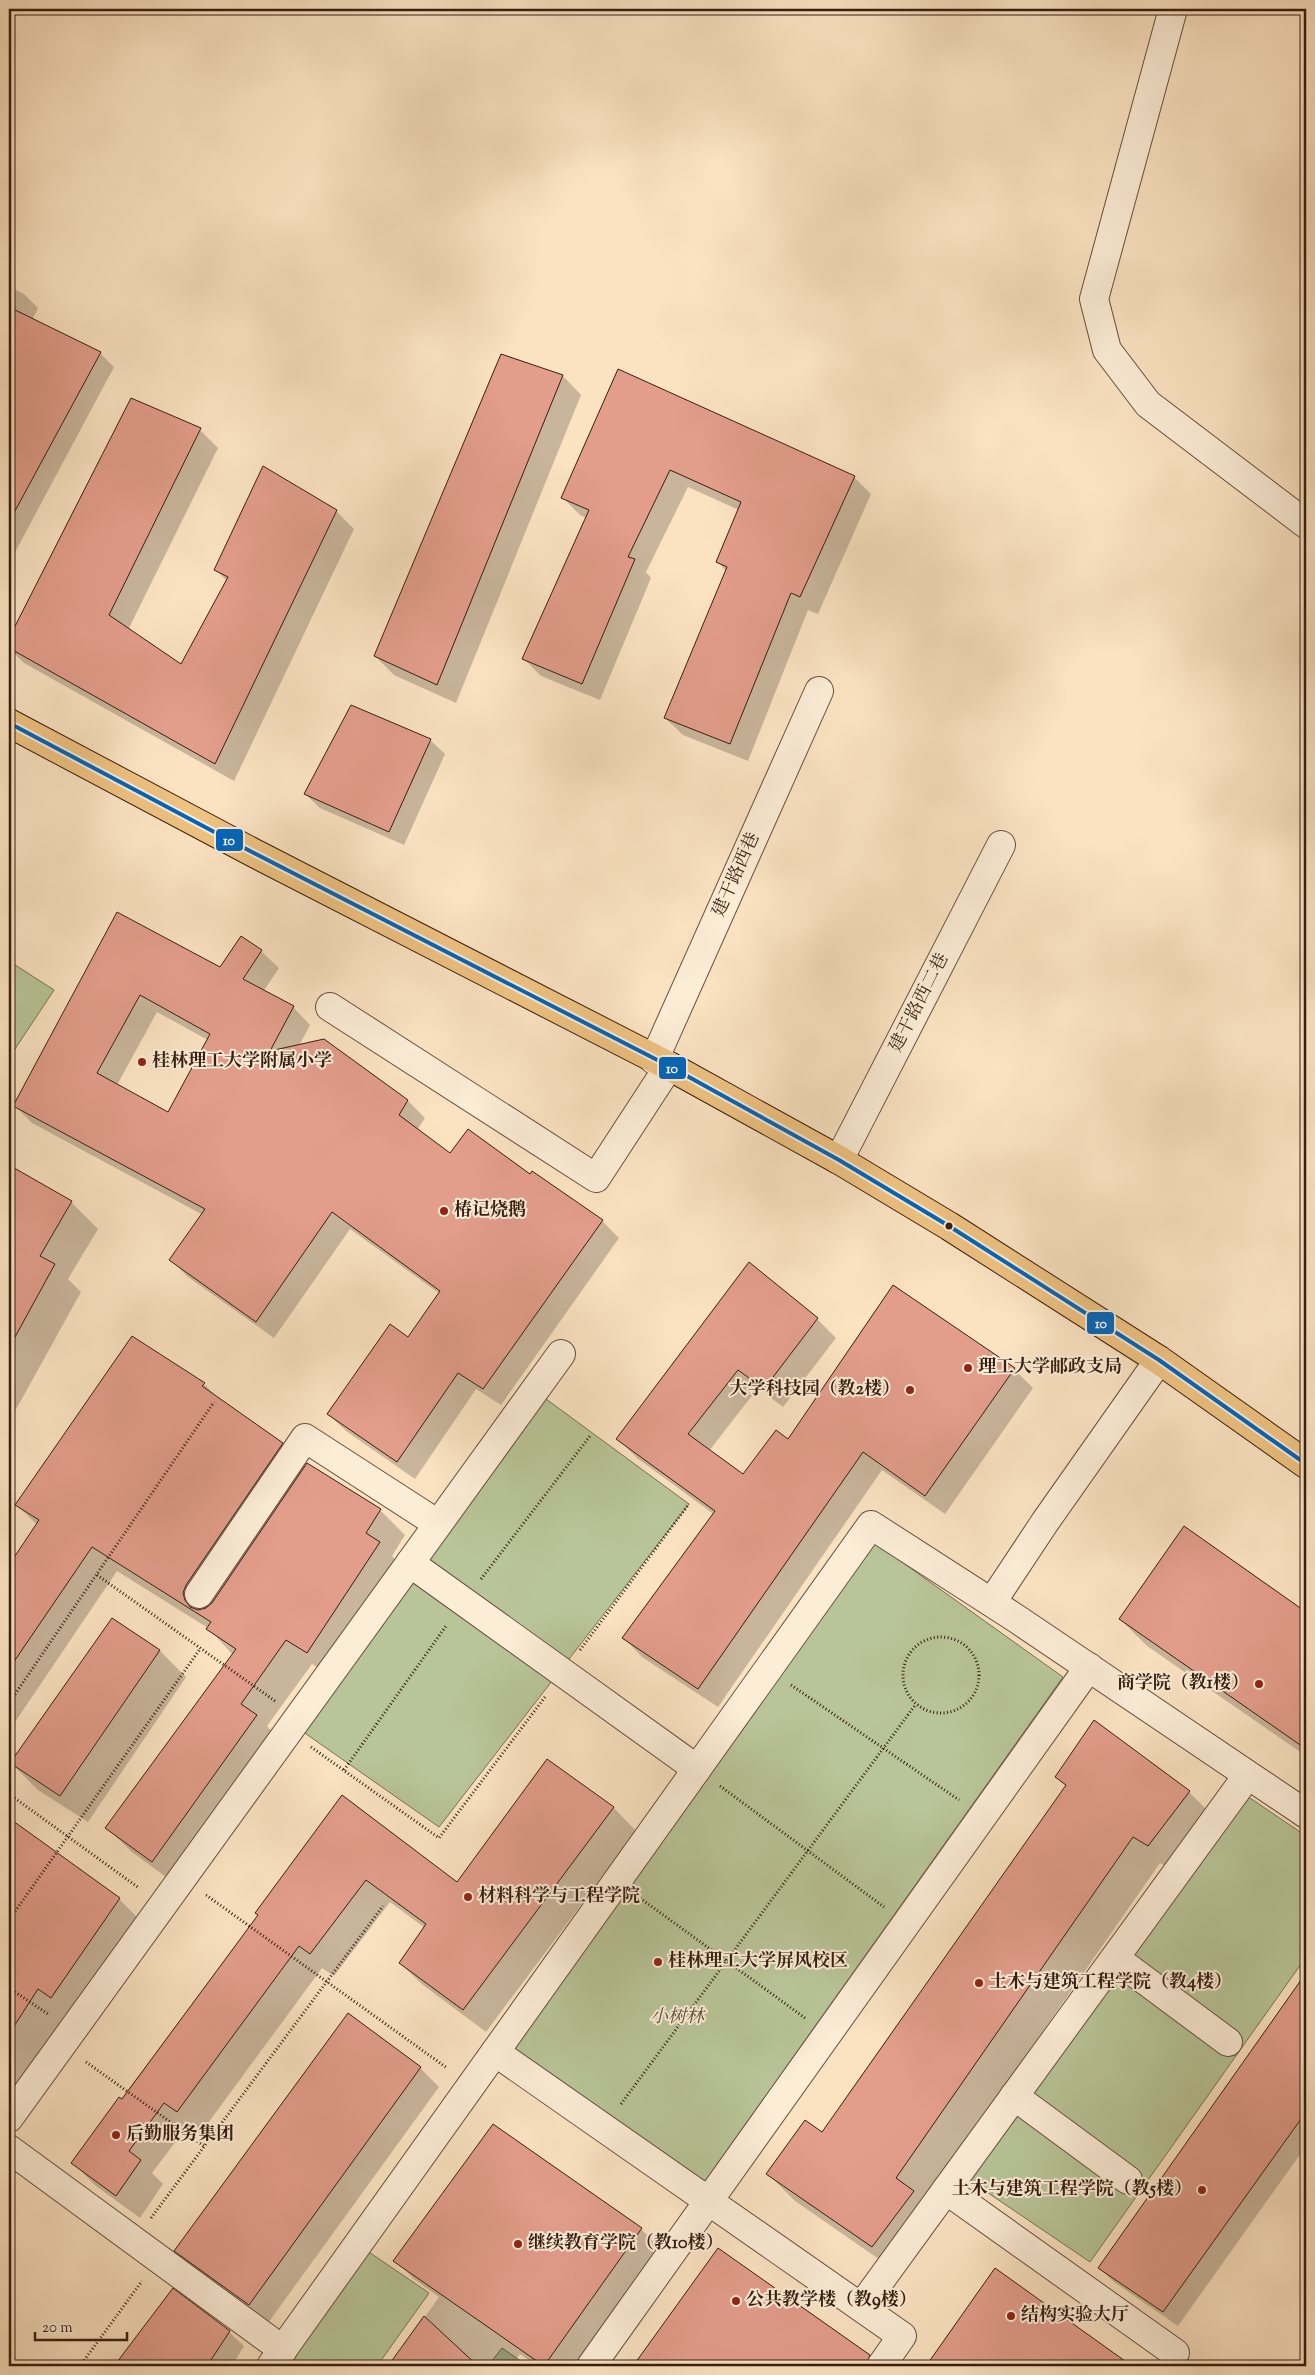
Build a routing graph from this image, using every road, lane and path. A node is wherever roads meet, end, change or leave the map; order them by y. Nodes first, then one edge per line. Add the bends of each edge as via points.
1 (1173, 9) edge
2 (1306, 524) edge
3 (819, 691) dead end
4 (9, 723) edge
5 (1001, 845) dead end
6 (330, 1007) dead end
7 (662, 1063) junction
8 (839, 1160) junction
9 (561, 1354) dead end
10 (1159, 1360) junction
11 (214, 1402) dead end
12 (1306, 1464) edge
13 (689, 1504) dead end
14 (438, 1524) junction
15 (410, 1563) junction
16 (97, 1575) junction
17 (199, 1594) dead end
18 (992, 1602) junction
19 (200, 1649) junction
20 (1089, 1667) junction
21 (768, 1670) junction
22 (563, 1673) junction
23 (9, 1703) edge
24 (916, 1704) junction
25 (293, 1724) junction
26 (884, 1749) junction
27 (697, 1769) junction
28 (1247, 1776) junction
29 (9, 1794) edge
30 (1306, 1814) edge
31 (982, 1816) junction
32 (67, 1838) junction
33 (808, 1850) junction
34 (183, 1877) junction
35 (617, 1881) junction
36 (142, 1890) dead end
37 (383, 1906) dead end
38 (9, 1920) edge
39 (906, 1923) junction
40 (1115, 1958) junction
41 (726, 1961) junction
42 (327, 1981) junction
43 (9, 1988) edge
44 (72, 2031) junction
45 (827, 2034) junction
46 (1228, 2042) dead end
47 (495, 2052) junction
48 (83, 2060) dead end
49 (472, 2086) junction
50 (1014, 2096) junction
51 (9, 2118) edge
52 (603, 2128) junction
53 (204, 2146) junction
54 (9, 2149) edge
55 (1128, 2180) dead end
56 (946, 2190) junction
57 (709, 2201) junction
58 (134, 2241) junction
59 (158, 2259) junction
60 (861, 2307) junction
61 (1175, 2353) dead end
62 (277, 2358) edge
63 (80, 2366) edge
64 (592, 2366) edge
65 (881, 2366) edge

1 - 2 lane via 1094,299 1107,350 1148,404
3 - 7 lane, 建干路西巷
4 - 7 main road
5 - 8 lane, 建干路西二巷
6 - 7 lane, 建干路西巷 via 596,1178
7 - 8 main road
8 - 10 main road
9 - 14 lane
10 - 12 main road
10 - 18 lane
11 - 16 path
13 - 22 path
14 - 15 lane
14 - 17 lane via 305,1438
15 - 22 lane
15 - 25 lane
16 - 19 path
16 - 23 path
18 - 20 lane
18 - 21 lane via 871,1525
19 - 25 path
19 - 32 path
20 - 28 lane
20 - 31 lane
21 - 26 path
21 - 27 lane
22 - 25 path via 439,1838
22 - 27 lane
24 - 24 path via 904,1683 907,1659 914,1649 924,1641 936,1638 949,1638 968,1648 978,1668 979,1679 970,1700 961,1708 938,1713 926,1711
24 - 26 path
25 - 34 lane
26 - 31 path
26 - 33 path
27 - 33 path
27 - 35 lane
28 - 30 lane
28 - 40 lane
29 - 32 path
31 - 39 lane
32 - 36 path
32 - 38 path
33 - 39 path
33 - 41 path
34 - 42 path
34 - 44 lane
35 - 41 path
35 - 47 lane
37 - 42 path
39 - 45 lane
40 - 46 lane
40 - 50 lane
41 - 45 path
41 - 52 path
42 - 49 path
42 - 53 path
43 - 44 path
44 - 51 lane
45 - 57 lane
47 - 49 lane
47 - 52 lane
48 - 53 path
49 - 62 lane
50 - 55 lane
50 - 56 lane
52 - 57 lane
53 - 58 path
54 - 58 lane
56 - 60 lane
56 - 61 lane
57 - 60 lane
57 - 64 lane
58 - 59 lane
59 - 62 lane
59 - 63 path
60 - 65 lane via 902,2336

